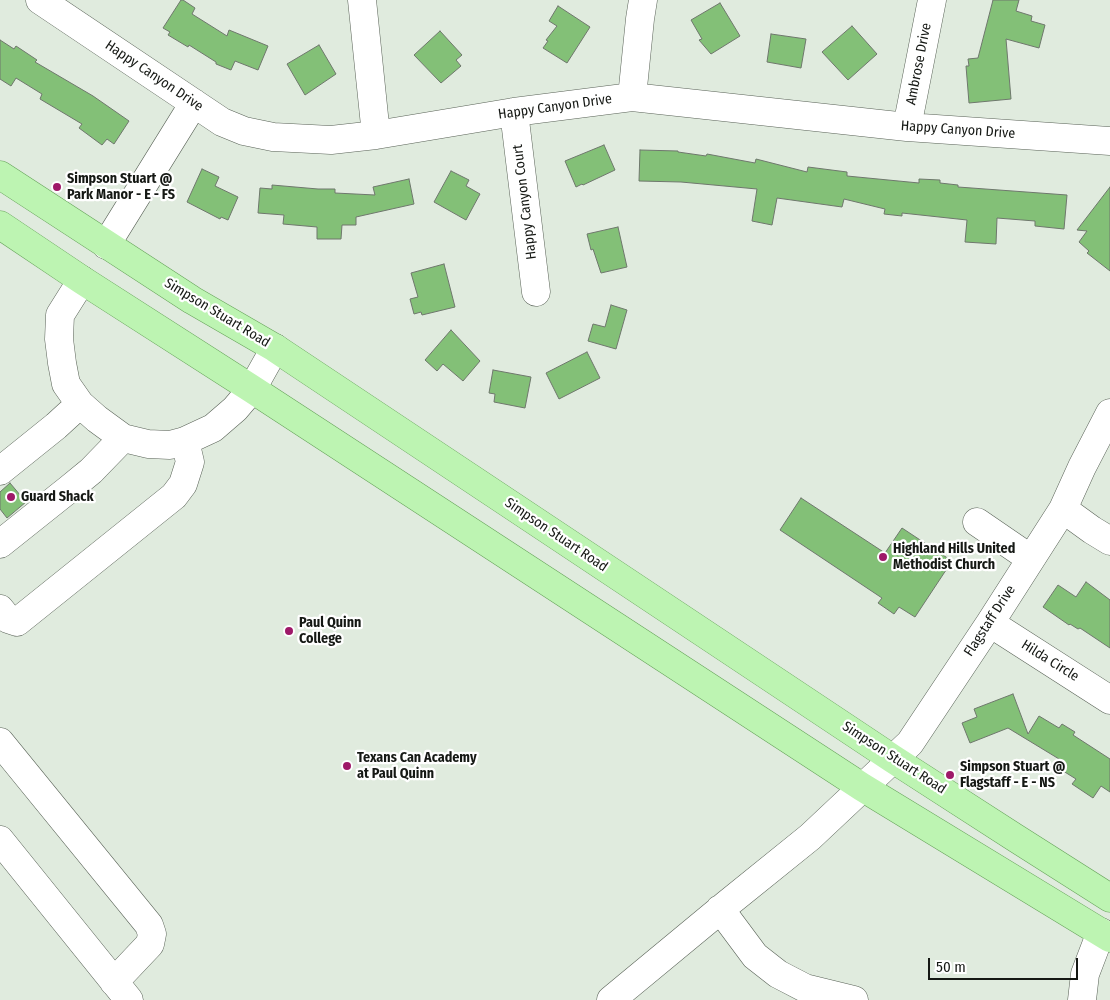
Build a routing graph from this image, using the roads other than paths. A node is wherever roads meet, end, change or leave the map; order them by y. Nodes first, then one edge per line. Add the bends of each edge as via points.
1 (40, 0) edge
2 (362, 0) edge
3 (643, 0) edge
4 (932, 0) edge
5 (632, 97) junction
6 (194, 103) junction
7 (514, 112) junction
8 (907, 127) junction
9 (376, 135) junction
10 (1110, 141) edge
11 (0, 175) edge
12 (0, 225) edge
13 (106, 245) junction
14 (82, 280) junction
15 (536, 292) dead end
16 (275, 348) junction
17 (252, 388) junction
18 (80, 404) junction
19 (1110, 412) edge
20 (123, 438) junction
21 (185, 441) junction
22 (0, 471) edge
23 (1063, 509) junction
24 (977, 522) dead end
25 (1110, 541) edge
26 (0, 544) edge
27 (1031, 559) junction
28 (0, 609) edge
29 (990, 623) junction
30 (1110, 700) edge
31 (0, 742) edge
32 (893, 759) junction
33 (862, 787) junction
34 (0, 840) edge
35 (1110, 898) edge
36 (720, 909) junction
37 (1106, 935) edge
38 (122, 991) edge
39 (611, 1000) edge
40 (854, 1000) edge
41 (1082, 1000) edge

1 - 6 street, Happy Canyon Drive
2 - 9 street
3 - 5 street
4 - 8 street, Ambrose Drive
5 - 7 street, Happy Canyon Drive
5 - 8 street, Happy Canyon Drive
6 - 9 street, Happy Canyon Drive via 222,122 244,131 274,137 331,140
6 - 13 street
7 - 9 street, Happy Canyon Drive
7 - 15 street, Happy Canyon Court
8 - 10 street, Happy Canyon Drive
11 - 13 main road, Simpson Stuart Road
12 - 14 main road
13 - 14 main road
13 - 16 main road, Simpson Stuart Road
14 - 17 main road
14 - 18 street via 60,315 59,339 66,384
16 - 17 street
16 - 32 main road, Simpson Stuart Road
17 - 21 street via 235,410 214,428
17 - 33 main road
18 - 20 street
18 - 22 street
19 - 23 street, Flagstaff Drive
20 - 21 street via 148,444 170,445
20 - 26 street via 91,471
21 - 28 street via 190,462 183,484 174,496 17,622 8,619
23 - 25 street
23 - 27 street, Flagstaff Drive
24 - 27 street
27 - 29 street, Flagstaff Drive
29 - 30 street, Hilda Circle
29 - 32 street, Flagstaff Drive via 910,743
31 - 38 street via 149,925 152,934 150,944
32 - 33 street, Flagstaff Drive
32 - 35 main road, Simpson Stuart Road
33 - 36 street, Flagstaff Drive via 810,837
33 - 37 main road
34 - 38 street
36 - 39 street, Flagstaff Drive
36 - 40 street via 755,956 778,974 805,988
37 - 41 street via 1085,974

